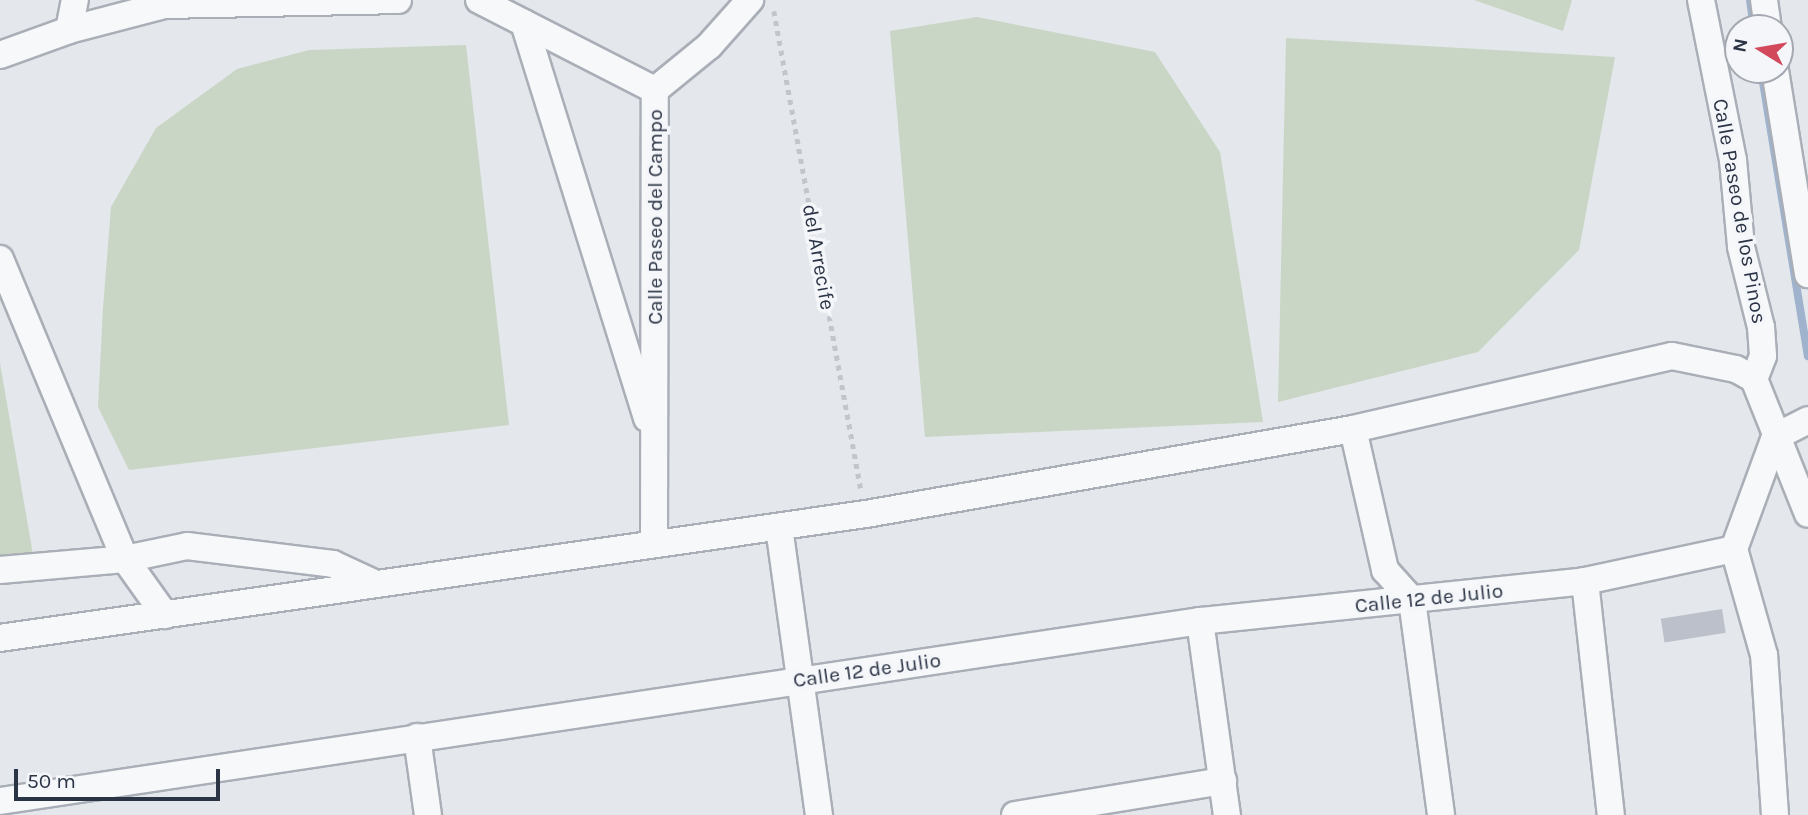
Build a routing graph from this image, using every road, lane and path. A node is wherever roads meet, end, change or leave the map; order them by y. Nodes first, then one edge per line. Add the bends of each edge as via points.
1 (75, 0) edge
2 (398, 0) edge
3 (479, 0) edge
4 (750, 0) edge
5 (772, 0) edge
6 (1701, 0) edge
7 (261, 3) edge
8 (524, 23) junction
9 (69, 30) junction
10 (0, 55) edge
11 (1777, 84) edge
12 (656, 90) junction
13 (0, 259) edge
14 (1808, 274) edge
15 (7, 292) edge
16 (1754, 379) junction
17 (1353, 429) junction
18 (1791, 429) edge
19 (654, 443) junction
20 (866, 514) junction
21 (1808, 514) edge
22 (779, 527) junction
23 (654, 543) junction
24 (1734, 549) junction
25 (125, 559) junction
26 (0, 570) edge
27 (1585, 581) junction
28 (376, 584) junction
29 (1412, 600) junction
30 (165, 615) junction
31 (1200, 621) junction
32 (0, 638) edge
33 (797, 680) junction
34 (418, 737) junction
35 (1223, 781) junction
36 (0, 801) edge
37 (428, 815) edge
38 (819, 815) edge
39 (1015, 815) edge
40 (1227, 815) edge
41 (1441, 815) edge
42 (1611, 815) edge
43 (1775, 815) edge

1 - 9 street
2 - 7 street
3 - 8 street, Calle Paseo del Campo
4 - 12 street via 709,46
5 - 20 path, del Arrecife
6 - 16 street, Calle Paseo de los Pinos via 1733,160 1741,247 1761,327 1763,356
7 - 9 street via 164,5
8 - 12 street, Calle Paseo del Campo
8 - 19 street
9 - 10 street
11 - 14 street
12 - 19 street, Calle Paseo del Campo
13 - 15 street
15 - 25 street
16 - 17 street via 1736,369 1672,356
16 - 18 street
17 - 20 street
17 - 29 street via 1385,570
18 - 21 street
18 - 24 street
19 - 23 street, Calle Paseo del Campo
20 - 22 street
22 - 23 street
22 - 33 street
23 - 28 street
24 - 27 street, Calle 12 de Julio
24 - 43 street via 1764,655
25 - 26 street
25 - 28 street via 187,546 333,564
25 - 30 street
27 - 29 street, Calle 12 de Julio
27 - 42 street
28 - 30 street
29 - 31 street, Calle 12 de Julio
29 - 41 street
30 - 32 street
31 - 33 street, Calle 12 de Julio
31 - 35 street
33 - 34 street, Calle 12 de Julio
33 - 38 street
34 - 36 street, Calle 12 de Julio
34 - 37 street
35 - 39 street
35 - 40 street

